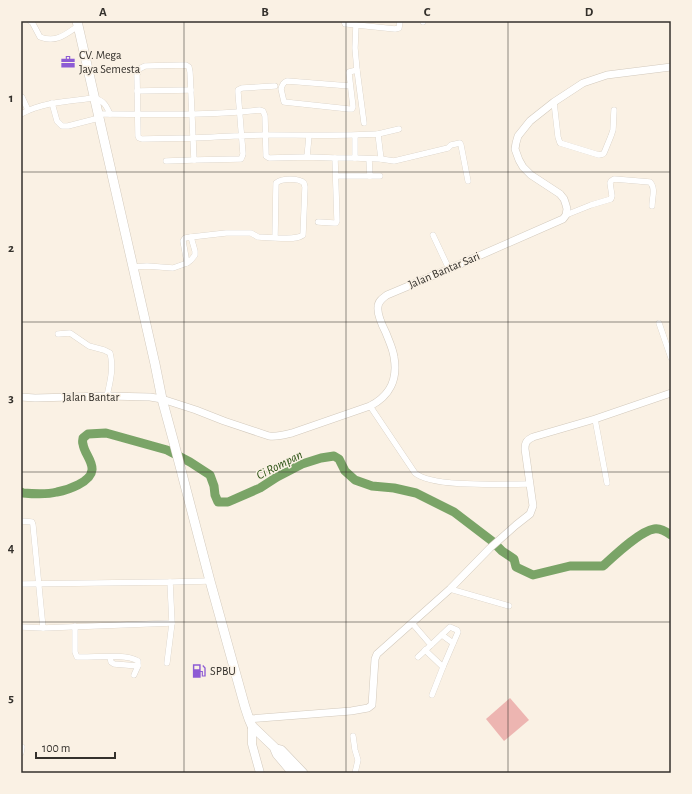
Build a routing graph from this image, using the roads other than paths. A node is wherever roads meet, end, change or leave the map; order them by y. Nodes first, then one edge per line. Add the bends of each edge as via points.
1 (30, 21) edge
2 (344, 21) edge
3 (400, 21) edge
4 (77, 24) edge
5 (356, 25) junction
6 (671, 67) edge
7 (357, 70) junction
8 (275, 86) dead end
9 (350, 86) junction
10 (191, 90) junction
11 (137, 91) junction
12 (22, 97) dead end
13 (94, 98) junction
14 (554, 102) junction
15 (52, 103) junction
16 (28, 110) junction
17 (614, 110) dead end
18 (240, 112) junction
19 (21, 114) edge
20 (110, 114) junction
21 (137, 114) junction
22 (192, 114) junction
23 (99, 116) junction
24 (364, 123) dead end
25 (399, 129) dead end
26 (378, 134) junction
27 (265, 135) junction
28 (242, 136) junction
29 (309, 136) junction
30 (355, 136) junction
31 (193, 138) junction
32 (307, 157) junction
33 (335, 158) junction
34 (355, 158) junction
35 (369, 159) junction
36 (381, 159) junction
37 (194, 160) junction
38 (166, 161) dead end
39 (336, 176) junction
40 (370, 176) junction
41 (380, 176) dead end
42 (468, 181) dead end
43 (652, 206) dead end
44 (566, 214) junction
45 (318, 222) dead end
46 (433, 235) dead end
47 (191, 237) junction
48 (275, 238) junction
49 (187, 263) junction
50 (133, 267) junction
51 (449, 269) junction
52 (659, 322) dead end
53 (58, 334) dead end
54 (671, 358) edge
55 (671, 394) edge
56 (107, 396) junction
57 (21, 397) edge
58 (162, 400) junction
59 (370, 406) junction
60 (595, 420) junction
61 (607, 483) dead end
62 (530, 484) junction
63 (21, 521) edge
64 (210, 581) junction
65 (170, 582) junction
66 (21, 584) edge
67 (39, 584) junction
68 (450, 589) junction
69 (509, 606) dead end
70 (172, 623) junction
71 (412, 623) junction
72 (74, 626) junction
73 (21, 627) edge
74 (43, 628) junction
75 (442, 635) junction
76 (453, 643) junction
77 (431, 645) junction
78 (425, 650) junction
79 (418, 656) dead end
80 (167, 663) dead end
81 (443, 667) junction
82 (134, 675) dead end
83 (432, 695) dead end
84 (250, 722) junction
85 (353, 736) dead end
86 (22, 747) edge
87 (274, 748) junction
88 (21, 753) edge
89 (260, 773) edge
90 (294, 773) edge
91 (303, 773) edge
92 (355, 773) edge

1 - 4 street via 40,37 47,39 56,39 64,35
2 - 5 street via 345,24
3 - 5 street via 399,28 395,29
4 - 13 main road
5 - 7 street
6 - 14 street via 607,75 583,83
7 - 9 street via 349,73
7 - 24 street
8 - 18 street via 240,88
9 - 9 street via 352,109 284,102 281,89 287,81
10 - 11 street
10 - 11 street via 190,69 186,65 142,67 138,72
10 - 22 street
11 - 21 street
12 - 16 street
13 - 15 street
13 - 20 street via 101,100
13 - 23 main road
14 - 17 street via 560,143 599,155 604,153 612,136
14 - 44 street via 530,121 518,136 515,149 523,167 531,175 560,194 566,205
15 - 16 street
15 - 23 street via 57,121 62,126
16 - 19 street
18 - 22 street
18 - 27 street via 262,111 265,116
18 - 28 street
20 - 21 street
20 - 23 street
21 - 22 street
21 - 31 street via 139,138
22 - 31 street
23 - 50 main road
25 - 26 street
26 - 30 street
26 - 36 street
27 - 28 street
27 - 29 street
27 - 32 street via 268,158
28 - 31 street
28 - 37 street via 243,154 240,159
29 - 30 street
29 - 32 street
30 - 34 street
31 - 37 street
32 - 33 street
33 - 34 street
33 - 39 street
34 - 35 street
35 - 36 street
35 - 40 street
36 - 42 street via 392,162 460,144
37 - 38 street
39 - 40 street
39 - 45 street via 337,221
40 - 41 street
43 - 44 street via 654,189 650,182 612,179 611,199
44 - 51 street, Jalan Bantar Sari via 563,219
46 - 51 street
47 - 48 street via 251,233 258,237
47 - 49 street via 195,255
47 - 49 street via 183,240
48 - 48 street via 276,183 282,179 300,180 305,187 303,235 297,238
49 - 50 street via 173,268
50 - 58 main road
51 - 59 street, Jalan Bantar Sari via 382,298 377,308 394,356 395,371 386,394
52 - 54 street
53 - 56 street via 70,333 89,346 110,354 111,379
55 - 60 street
56 - 57 street, Jalan Bantar
56 - 58 street, Jalan Bantar via 150,397
58 - 59 street, Jalan Bantar Sari via 275,437
58 - 64 main road
59 - 62 street via 420,477 458,484
60 - 61 street
60 - 62 street via 528,440 525,449
62 - 68 street via 533,506 530,514 490,548
63 - 67 street via 32,522 33,525
64 - 65 street
64 - 84 main road
65 - 67 street
65 - 70 street
66 - 67 street
67 - 74 street
68 - 69 street
68 - 71 street
70 - 72 street
70 - 80 street
71 - 77 street
71 - 84 street via 386,645 375,659 371,706 351,711
72 - 74 street
72 - 82 street via 77,657 110,657 114,664 138,666
73 - 74 street
75 - 76 street
75 - 76 street via 450,627 457,630
75 - 77 street
76 - 81 street
77 - 78 street
78 - 79 street
78 - 81 street
81 - 83 street
84 - 87 main road
84 - 89 main road via 252,744
85 - 92 street via 358,760
86 - 88 street
87 - 90 main road
87 - 91 main road via 281,750

